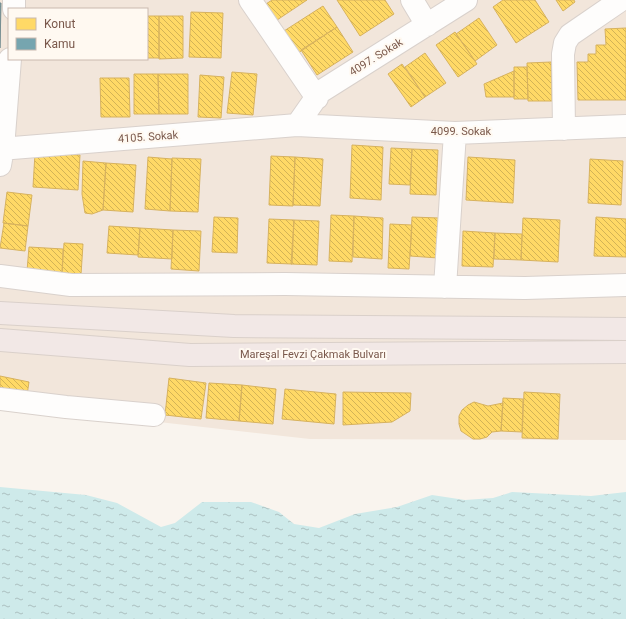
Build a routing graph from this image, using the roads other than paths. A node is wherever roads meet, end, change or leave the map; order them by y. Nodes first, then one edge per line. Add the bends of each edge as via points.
1 (250, 0) edge
2 (412, 0) edge
3 (466, 0) edge
4 (621, 0) edge
5 (427, 25) junction
6 (10, 60) edge
7 (316, 98) junction
8 (297, 125) junction
9 (626, 126) edge
10 (564, 129) junction
11 (455, 133) junction
12 (1, 154) edge
13 (0, 276) edge
14 (626, 285) edge
15 (445, 287) junction
16 (0, 313) edge
17 (626, 329) edge
18 (0, 340) edge
19 (626, 352) edge
20 (0, 399) edge
21 (154, 415) dead end

1 - 7 street
2 - 5 street
3 - 5 street, 4097. Sokak
4 - 10 street via 570,35 565,43
5 - 7 street, 4097. Sokak via 320,92
6 - 12 street
7 - 8 street, 4097. Sokak
8 - 11 street, 4099. Sokak
8 - 12 street, 4105. Sokak
9 - 10 street, 4099. Sokak
10 - 11 street, 4099. Sokak
11 - 15 street
13 - 15 street via 71,285 285,284
14 - 15 street
16 - 17 highway via 234,326
18 - 19 highway, Mareşal Fevzi Çakmak Bulvarı via 190,355
20 - 21 street

